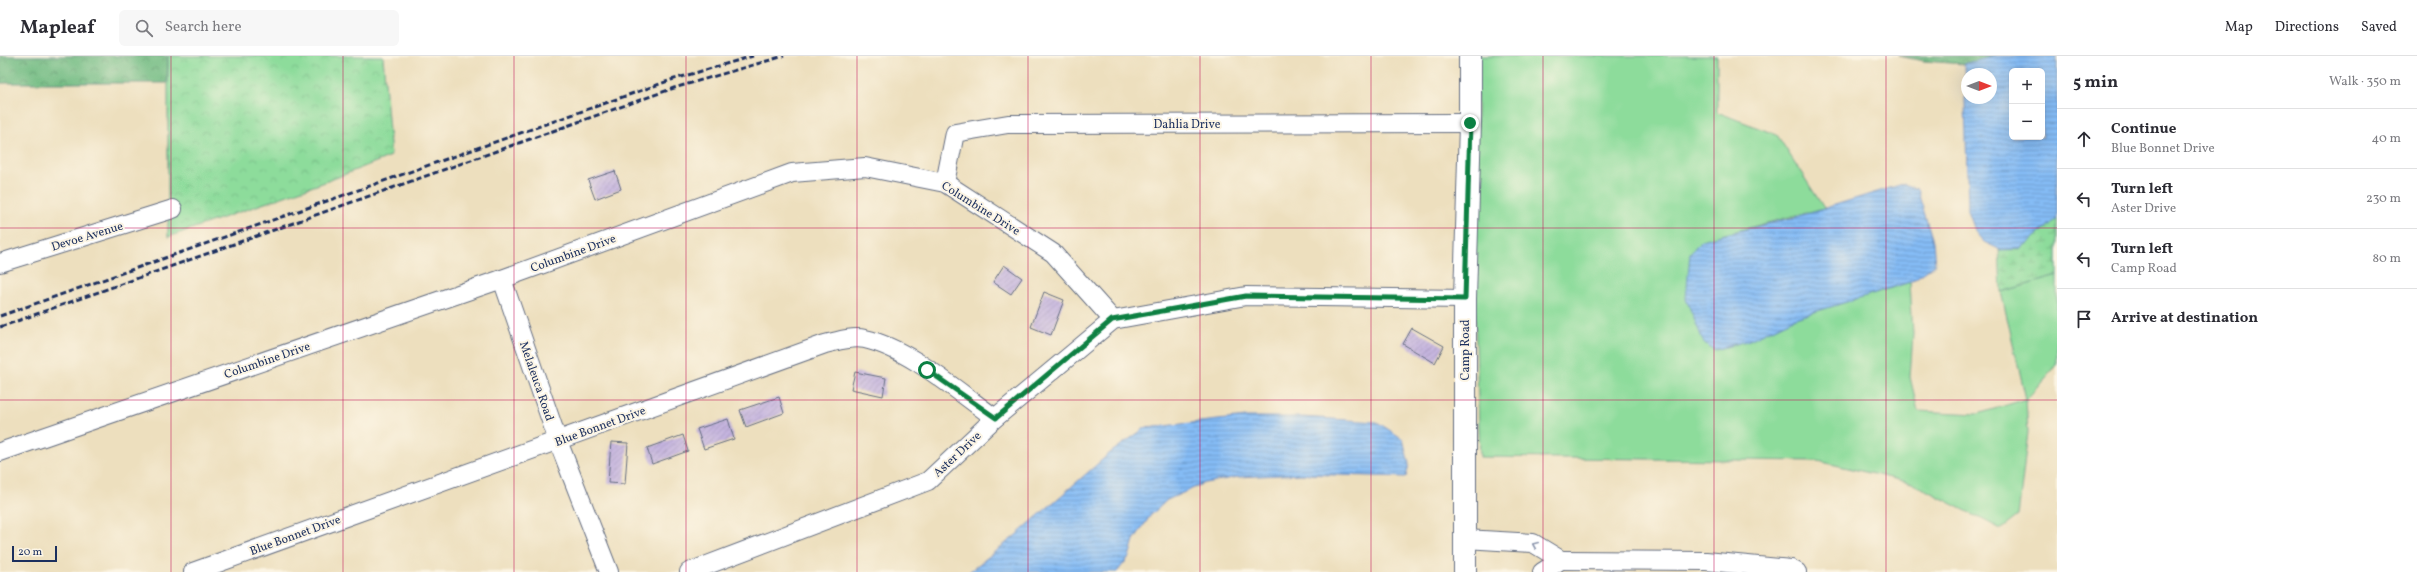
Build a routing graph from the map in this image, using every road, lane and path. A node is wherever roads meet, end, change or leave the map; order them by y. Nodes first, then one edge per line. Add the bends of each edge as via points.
1 (1470, 56) edge
2 (1470, 123) junction
3 (944, 183) junction
4 (173, 209) dead end
5 (0, 263) edge
6 (502, 280) junction
7 (1465, 299) junction
8 (1112, 320) junction
9 (996, 418) junction
10 (558, 441) junction
11 (0, 452) edge
12 (1465, 539) junction
13 (1561, 560) junction
14 (193, 572) edge
15 (609, 572) edge
16 (688, 572) edge
17 (1465, 572) edge
18 (1542, 572) edge
19 (1797, 572) edge

1 - 2 street, Camp Road
2 - 3 street, Dahlia Drive via 1008,124 955,133
2 - 7 street, Camp Road
3 - 6 street, Columbine Drive via 865,167 792,173
3 - 8 street, Columbine Drive via 1053,253
4 - 5 street, Devoe Avenue
6 - 10 street, Melaleuca Road
6 - 11 street, Columbine Drive
7 - 8 street via 1246,296
7 - 12 street, Camp Road
8 - 9 street, Aster Drive
9 - 10 street, Blue Bonnet Drive via 901,354 864,339 847,339 826,344
9 - 16 street, Aster Drive via 928,481
10 - 14 street, Blue Bonnet Drive
10 - 15 street, Melaleuca Road
13 -> 12 street via 1533,543
12 - 17 street, Camp Road
13 - 18 street
13 - 19 street via 1706,561 1791,569

